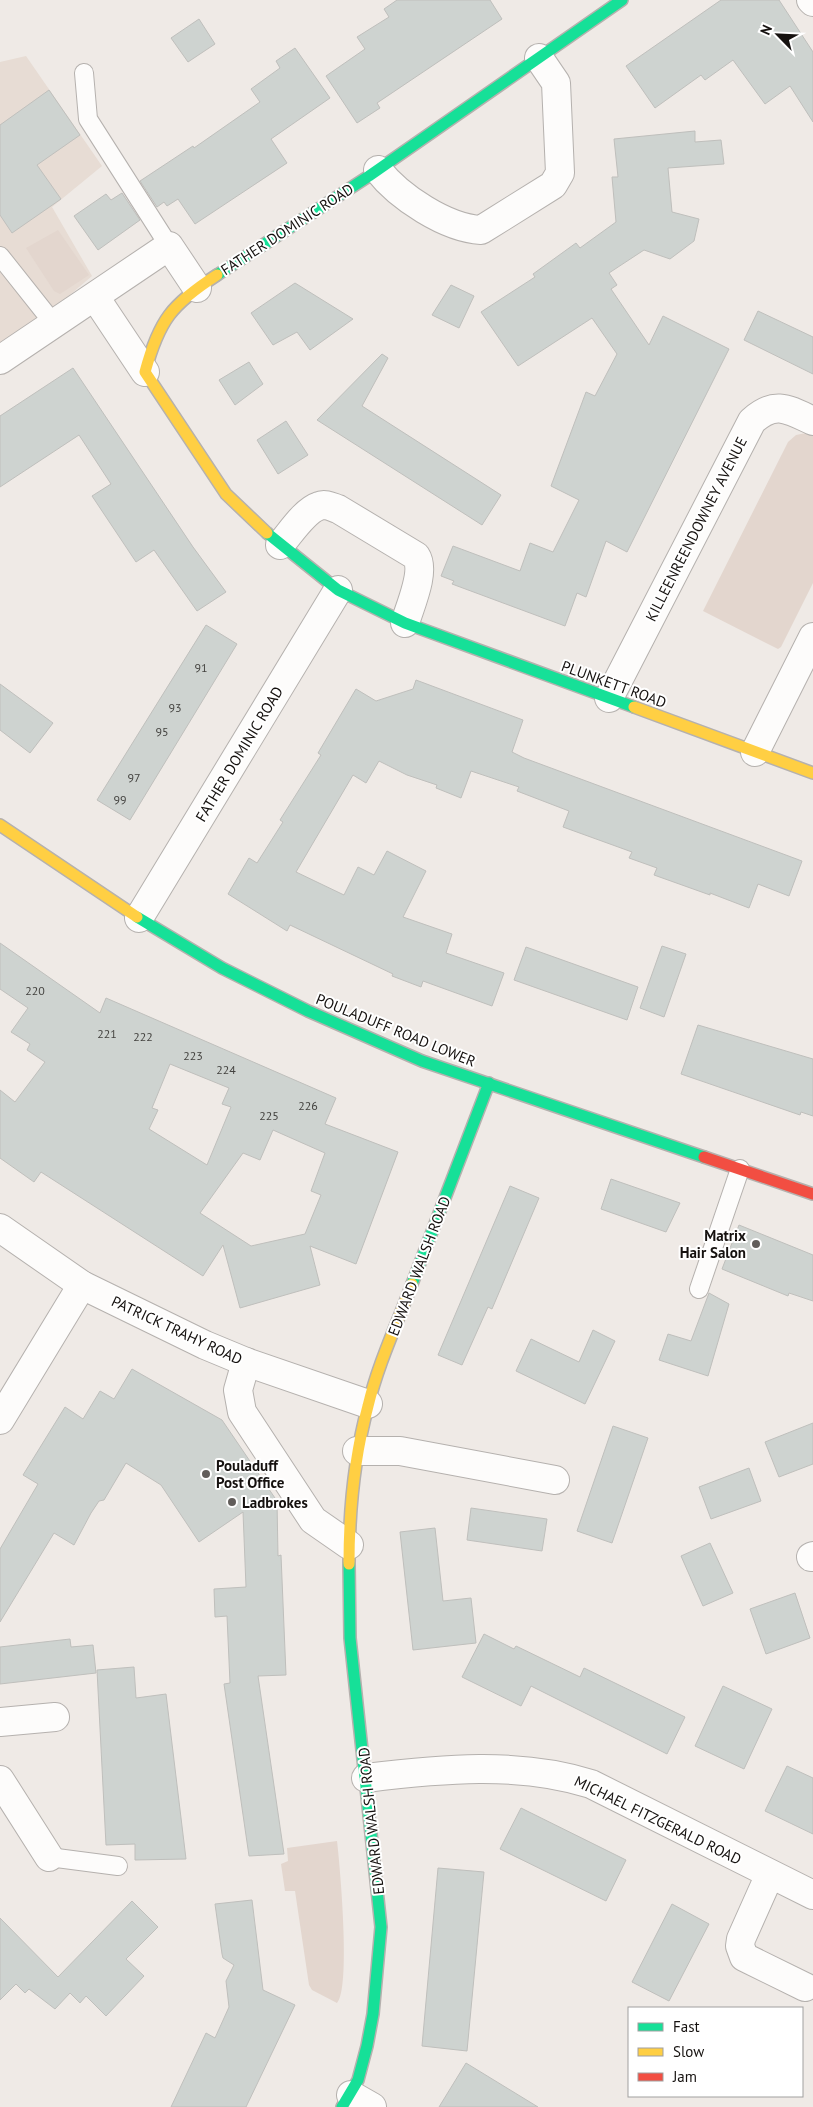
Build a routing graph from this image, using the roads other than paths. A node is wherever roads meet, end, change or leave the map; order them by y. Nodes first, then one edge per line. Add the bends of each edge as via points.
1 (622, 0) edge
2 (539, 58) junction
3 (84, 73) dead end
4 (378, 170) junction
5 (169, 246) junction
6 (0, 256) edge
7 (197, 288) junction
8 (94, 297) junction
9 (54, 324) junction
10 (0, 360) edge
11 (145, 372) junction
12 (813, 422) edge
13 (280, 545) junction
14 (338, 590) junction
15 (405, 623) junction
16 (813, 637) edge
17 (609, 698) junction
18 (755, 752) junction
19 (813, 773) edge
20 (0, 825) edge
21 (139, 918) junction
22 (489, 1083) junction
23 (740, 1169) junction
24 (813, 1194) edge
25 (0, 1228) edge
26 (82, 1285) junction
27 (699, 1289) dead end
28 (246, 1362) junction
29 (368, 1404) junction
30 (0, 1420) edge
31 (357, 1451) junction
32 (555, 1480) dead end
33 (349, 1544) junction
34 (56, 1717) dead end
35 (0, 1722) edge
36 (366, 1778) junction
37 (0, 1780) edge
38 (50, 1857) joint
39 (118, 1866) dead end
40 (770, 1874) junction
41 (813, 1895) edge
42 (805, 1988) dead end
43 (355, 2103) edge

1 - 2 street, FATHER DOMINIC ROAD
2 - 4 street, FATHER DOMINIC ROAD
2 - 4 street via 556,82 560,173 553,185 481,230 467,229 453,225 396,190
3 - 5 lane via 88,119
4 - 7 street, FATHER DOMINIC ROAD
5 - 7 street
5 - 8 street
6 - 9 lane
7 - 11 street, FATHER DOMINIC ROAD via 174,306 158,327
8 - 9 street
8 - 11 street
9 - 10 street
11 - 13 street via 226,494
12 - 17 street, KILLEENREENDOWNEY AVENUE via 780,408 762,412 752,421
13 - 14 street
13 - 15 street via 309,512 326,505 416,556 421,572
14 - 15 street
14 - 21 street, FATHER DOMINIC ROAD
15 - 17 street, PLUNKETT ROAD
16 - 18 street
17 - 18 street, PLUNKETT ROAD
18 - 19 street, PLUNKETT ROAD
20 - 21 street, POULADUFF ROAD LOWER
21 - 22 street, POULADUFF ROAD LOWER via 222,968 308,1011 422,1060
22 - 23 street, POULADUFF ROAD LOWER
22 - 29 street, EDWARD WALSH ROAD
23 - 24 street, POULADUFF ROAD LOWER
23 - 27 lane
25 - 26 street, PATRICK TRAHY ROAD
26 - 28 street, PATRICK TRAHY ROAD via 208,1347
26 - 30 street
28 - 29 street, PATRICK TRAHY ROAD
28 - 33 street via 238,1390 242,1412 313,1520
29 - 31 street, EDWARD WALSH ROAD
31 - 32 street via 400,1451
31 - 33 street, EDWARD WALSH ROAD
33 - 36 street, EDWARD WALSH ROAD via 350,1638
34 - 35 street
36 - 40 street, MICHAEL FITZGERALD ROAD via 468,1770 536,1771 564,1775 591,1784
36 - 43 street, EDWARD WALSH ROAD via 381,1927 369,2039
37 - 38 street
38 - 39 lane
40 - 41 street, MICHAEL FITZGERALD ROAD
40 - 42 street via 741,1939 742,1951 744,1957

